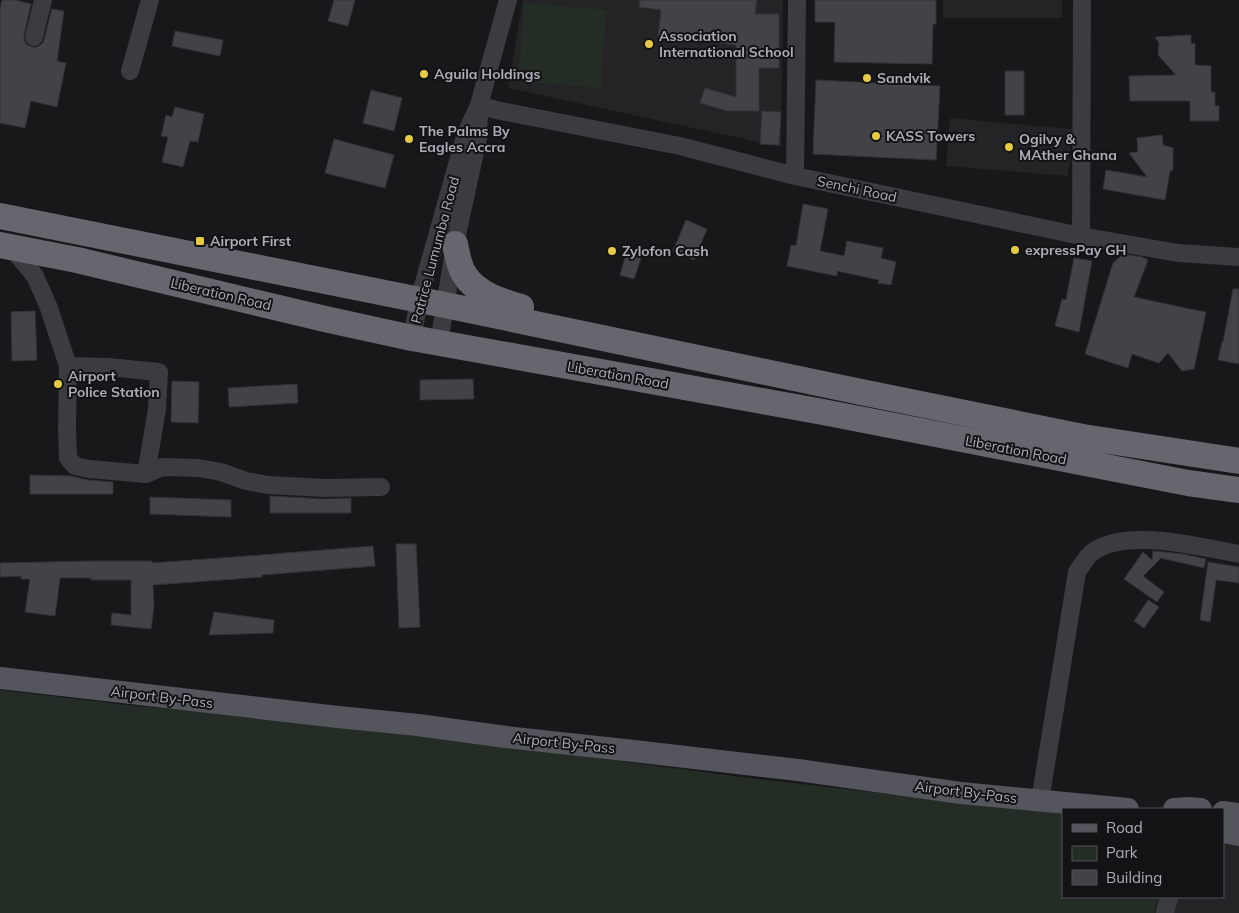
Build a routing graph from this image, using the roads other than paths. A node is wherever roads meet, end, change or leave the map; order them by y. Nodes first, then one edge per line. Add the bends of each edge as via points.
1 (43, 0) edge
2 (150, 0) edge
3 (508, 0) edge
4 (797, 0) edge
5 (1082, 0) edge
6 (34, 37) dead end
7 (130, 71) dead end
8 (479, 105) junction
9 (794, 176) junction
10 (0, 216) edge
11 (1081, 236) junction
12 (455, 244) junction
13 (5, 246) edge
14 (1239, 257) edge
15 (202, 289) junction
16 (418, 305) junction
17 (445, 305) junction
18 (568, 330) junction
19 (412, 338) junction
20 (439, 343) junction
21 (68, 366) junction
22 (1239, 461) edge
23 (146, 474) junction
24 (381, 487) dead end
25 (1239, 490) edge
26 (1239, 554) edge
27 (0, 678) edge
28 (1040, 801) junction
29 (1117, 808) edge
30 (1224, 812) edge
31 (1239, 814) edge
32 (1224, 832) edge
33 (1239, 835) edge
34 (1169, 898) edge
35 (1165, 913) edge

1 - 6 street
2 - 7 street
3 - 8 street, Patrice Lumumba Road
4 - 9 street
5 - 11 street
8 - 9 street, Senchi Road via 680,146
8 - 12 street, Patrice Lumumba Road via 478,138
8 - 16 street, Patrice Lumumba Road via 466,134
9 - 11 street, Senchi Road
10 - 16 highway, Liberation Road
11 - 14 street, Senchi Road via 1178,253
12 - 17 street, Patrice Lumumba Road
12 - 18 highway via 464,274 482,292 538,312
13 - 15 highway, Liberation Road
13 - 21 street via 35,276
15 - 16 highway via 254,281 380,308
15 - 19 highway, Liberation Road
16 - 17 highway, Liberation Road
16 - 19 street, Patrice Lumumba Road
17 - 18 highway, Liberation Road
17 - 20 street, Patrice Lumumba Road
18 - 22 highway, Liberation Road via 1073,435
19 - 20 highway, Liberation Road
20 - 25 highway, Liberation Road
21 - 23 street via 68,458 76,466 89,469
21 - 23 street via 159,372 157,409
23 - 24 street via 163,467 192,468 268,485
26 - 28 street via 1156,540 1106,544 1092,552 1076,572
27 - 28 main road, Airport By-Pass
28 - 29 main road, Airport By-Pass
30 - 31 main road
32 - 33 main road
34 - 35 street

